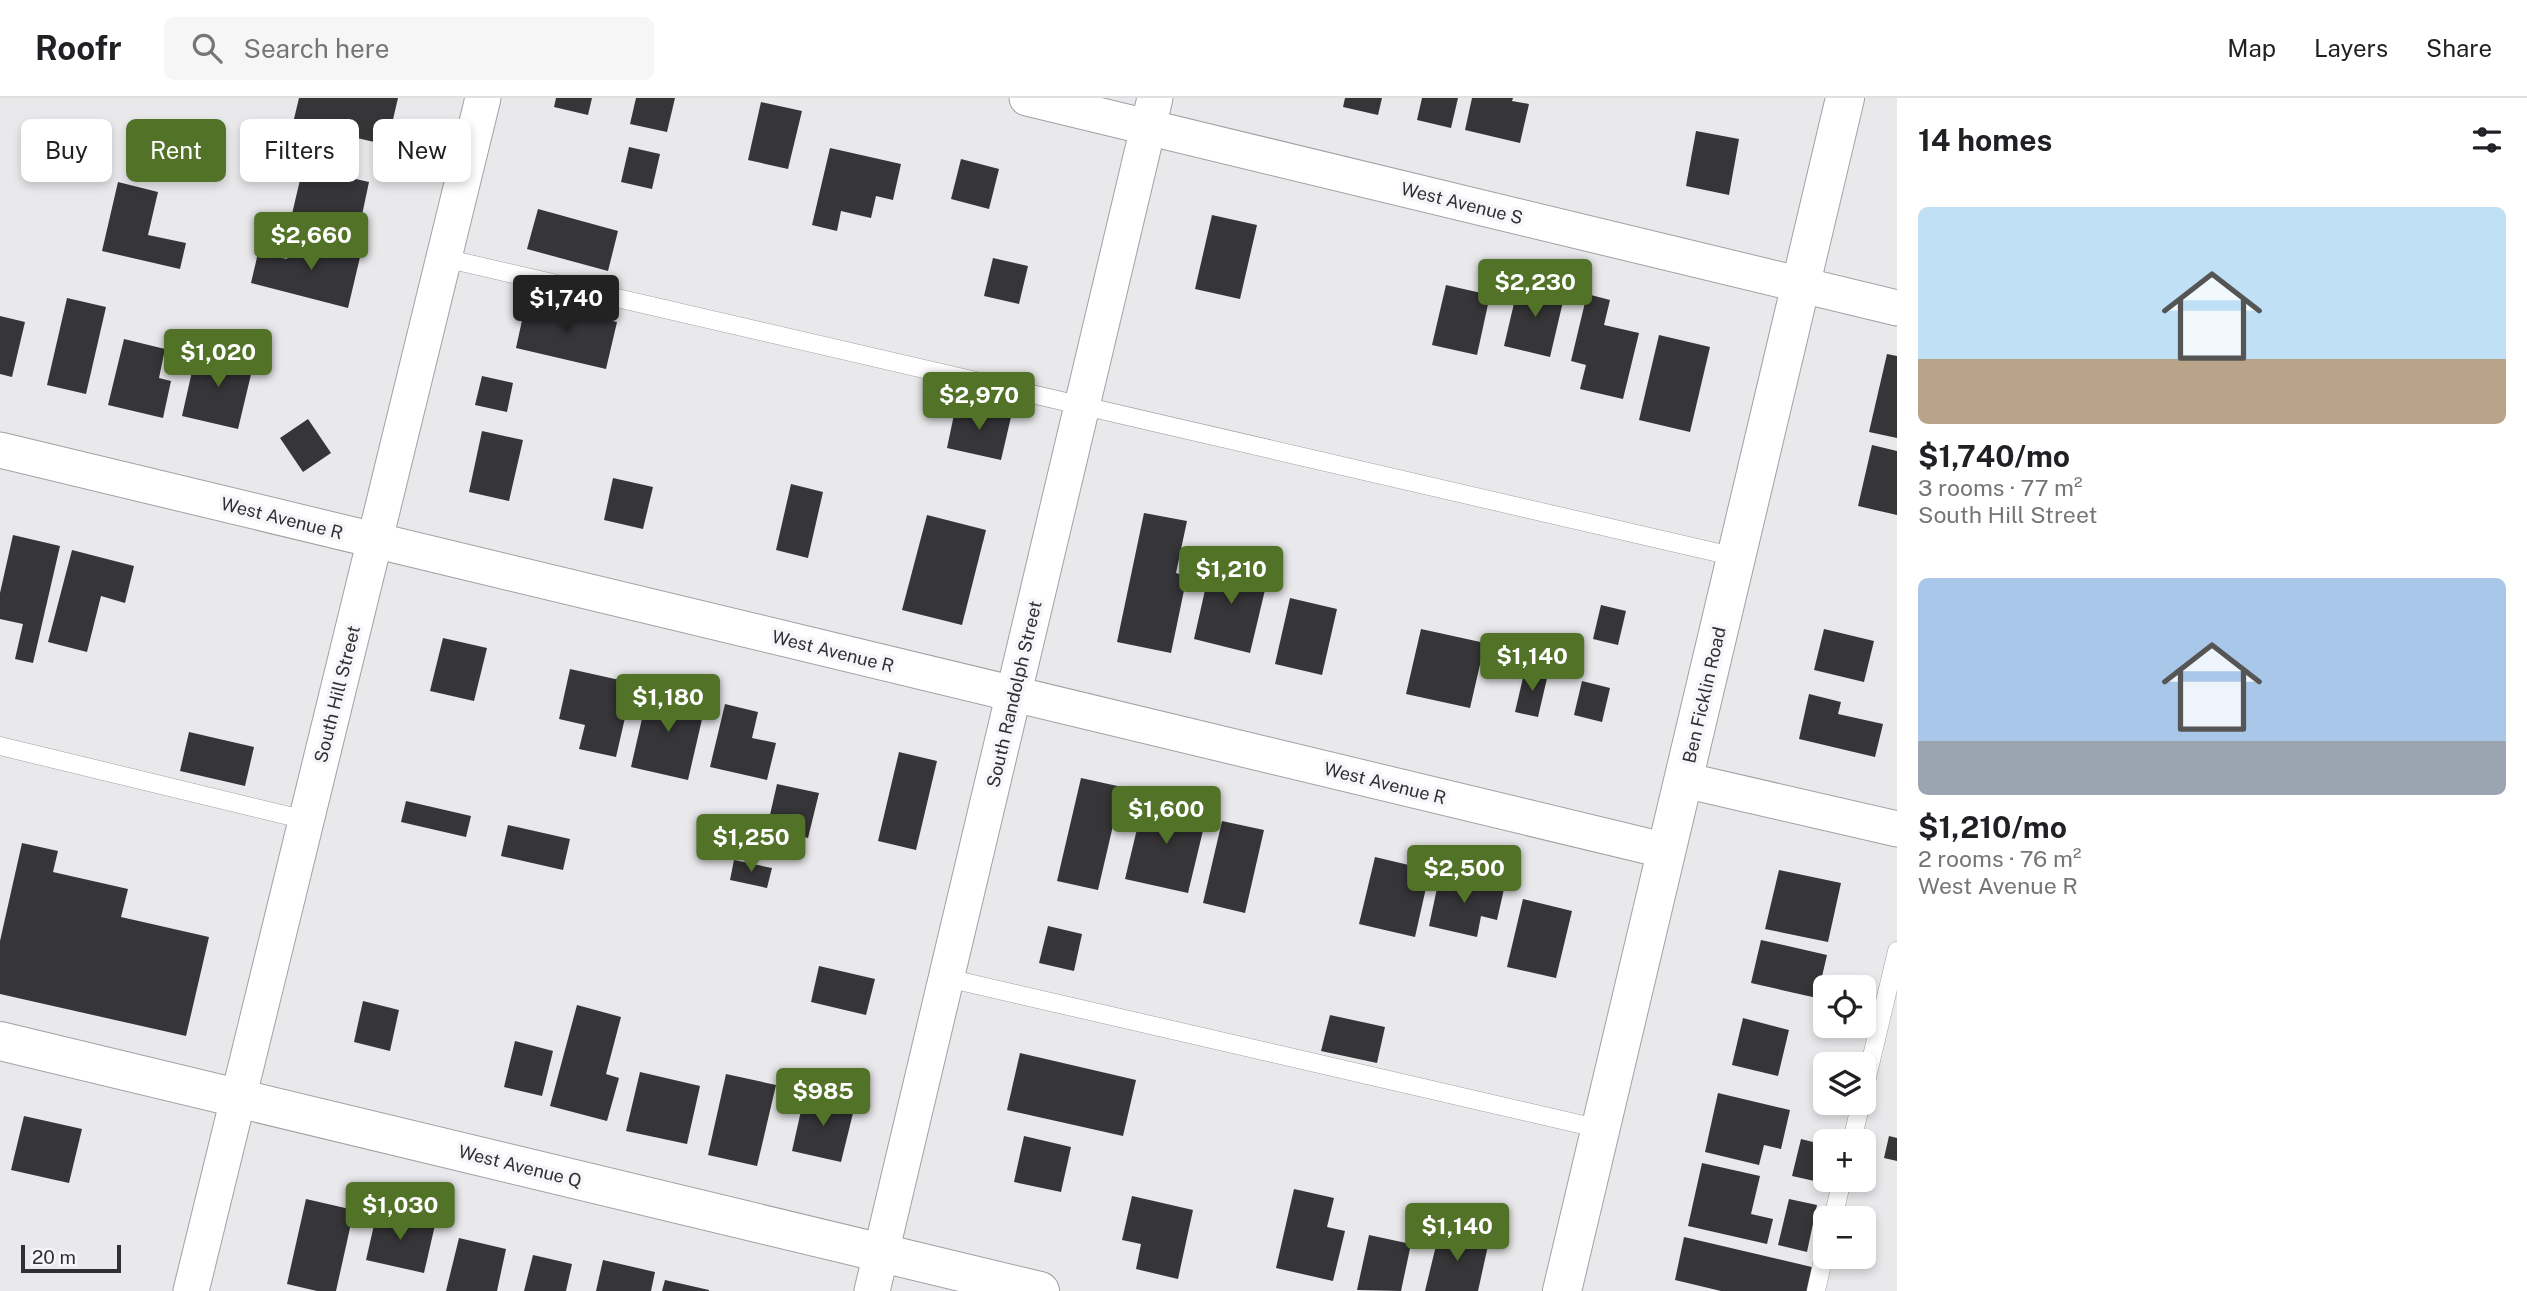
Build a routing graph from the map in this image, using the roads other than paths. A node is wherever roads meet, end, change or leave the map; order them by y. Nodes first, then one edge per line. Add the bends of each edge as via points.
1 (483, 98) edge
2 (1027, 98) edge
3 (1845, 98) edge
4 (1152, 113) edge
5 (444, 258) junction
6 (1801, 285) junction
7 (1897, 308) edge
8 (1082, 406) junction
9 (0, 450) edge
10 (374, 540) junction
11 (1737, 557) junction
12 (1014, 694) junction
13 (0, 746) edge
14 (1684, 780) junction
15 (306, 820) junction
16 (1897, 829) edge
17 (1667, 851) junction
18 (1897, 951) edge
19 (947, 978) junction
20 (0, 1041) edge
21 (1873, 1052) edge
22 (238, 1098) junction
23 (1601, 1129) junction
24 (881, 1253) junction
25 (1821, 1269) edge
26 (191, 1291) edge
27 (872, 1291) edge
28 (1040, 1291) edge
29 (1562, 1291) edge
30 (1816, 1291) edge

1 - 5 street, South Hill Street
2 - 4 street, West Avenue S
3 - 6 street, Ben Ficklin Road
4 - 6 street, West Avenue S
4 - 8 street, South Randolph Street
5 - 8 lane
5 - 10 street, South Hill Street
6 - 7 street, West Avenue S
6 - 11 street, Ben Ficklin Road
8 - 11 lane
8 - 12 street, South Randolph Street
9 - 10 street, West Avenue R
10 - 12 street, West Avenue R
10 - 15 street, South Hill Street
11 - 14 street, Ben Ficklin Road
12 - 17 street, West Avenue R
12 - 19 street, South Randolph Street
13 - 15 lane
14 - 16 street
14 - 17 street, Ben Ficklin Road
15 - 22 street, South Hill Street
17 - 23 street, Ben Ficklin Road
18 - 21 lane
19 - 23 lane
19 - 24 street, South Randolph Street
20 - 22 street, West Avenue Q
22 - 24 street, West Avenue Q
22 - 26 street, South Hill Street
23 - 29 street, Ben Ficklin Road
24 - 27 street, South Randolph Street
24 - 28 street, West Avenue Q
25 - 30 lane

